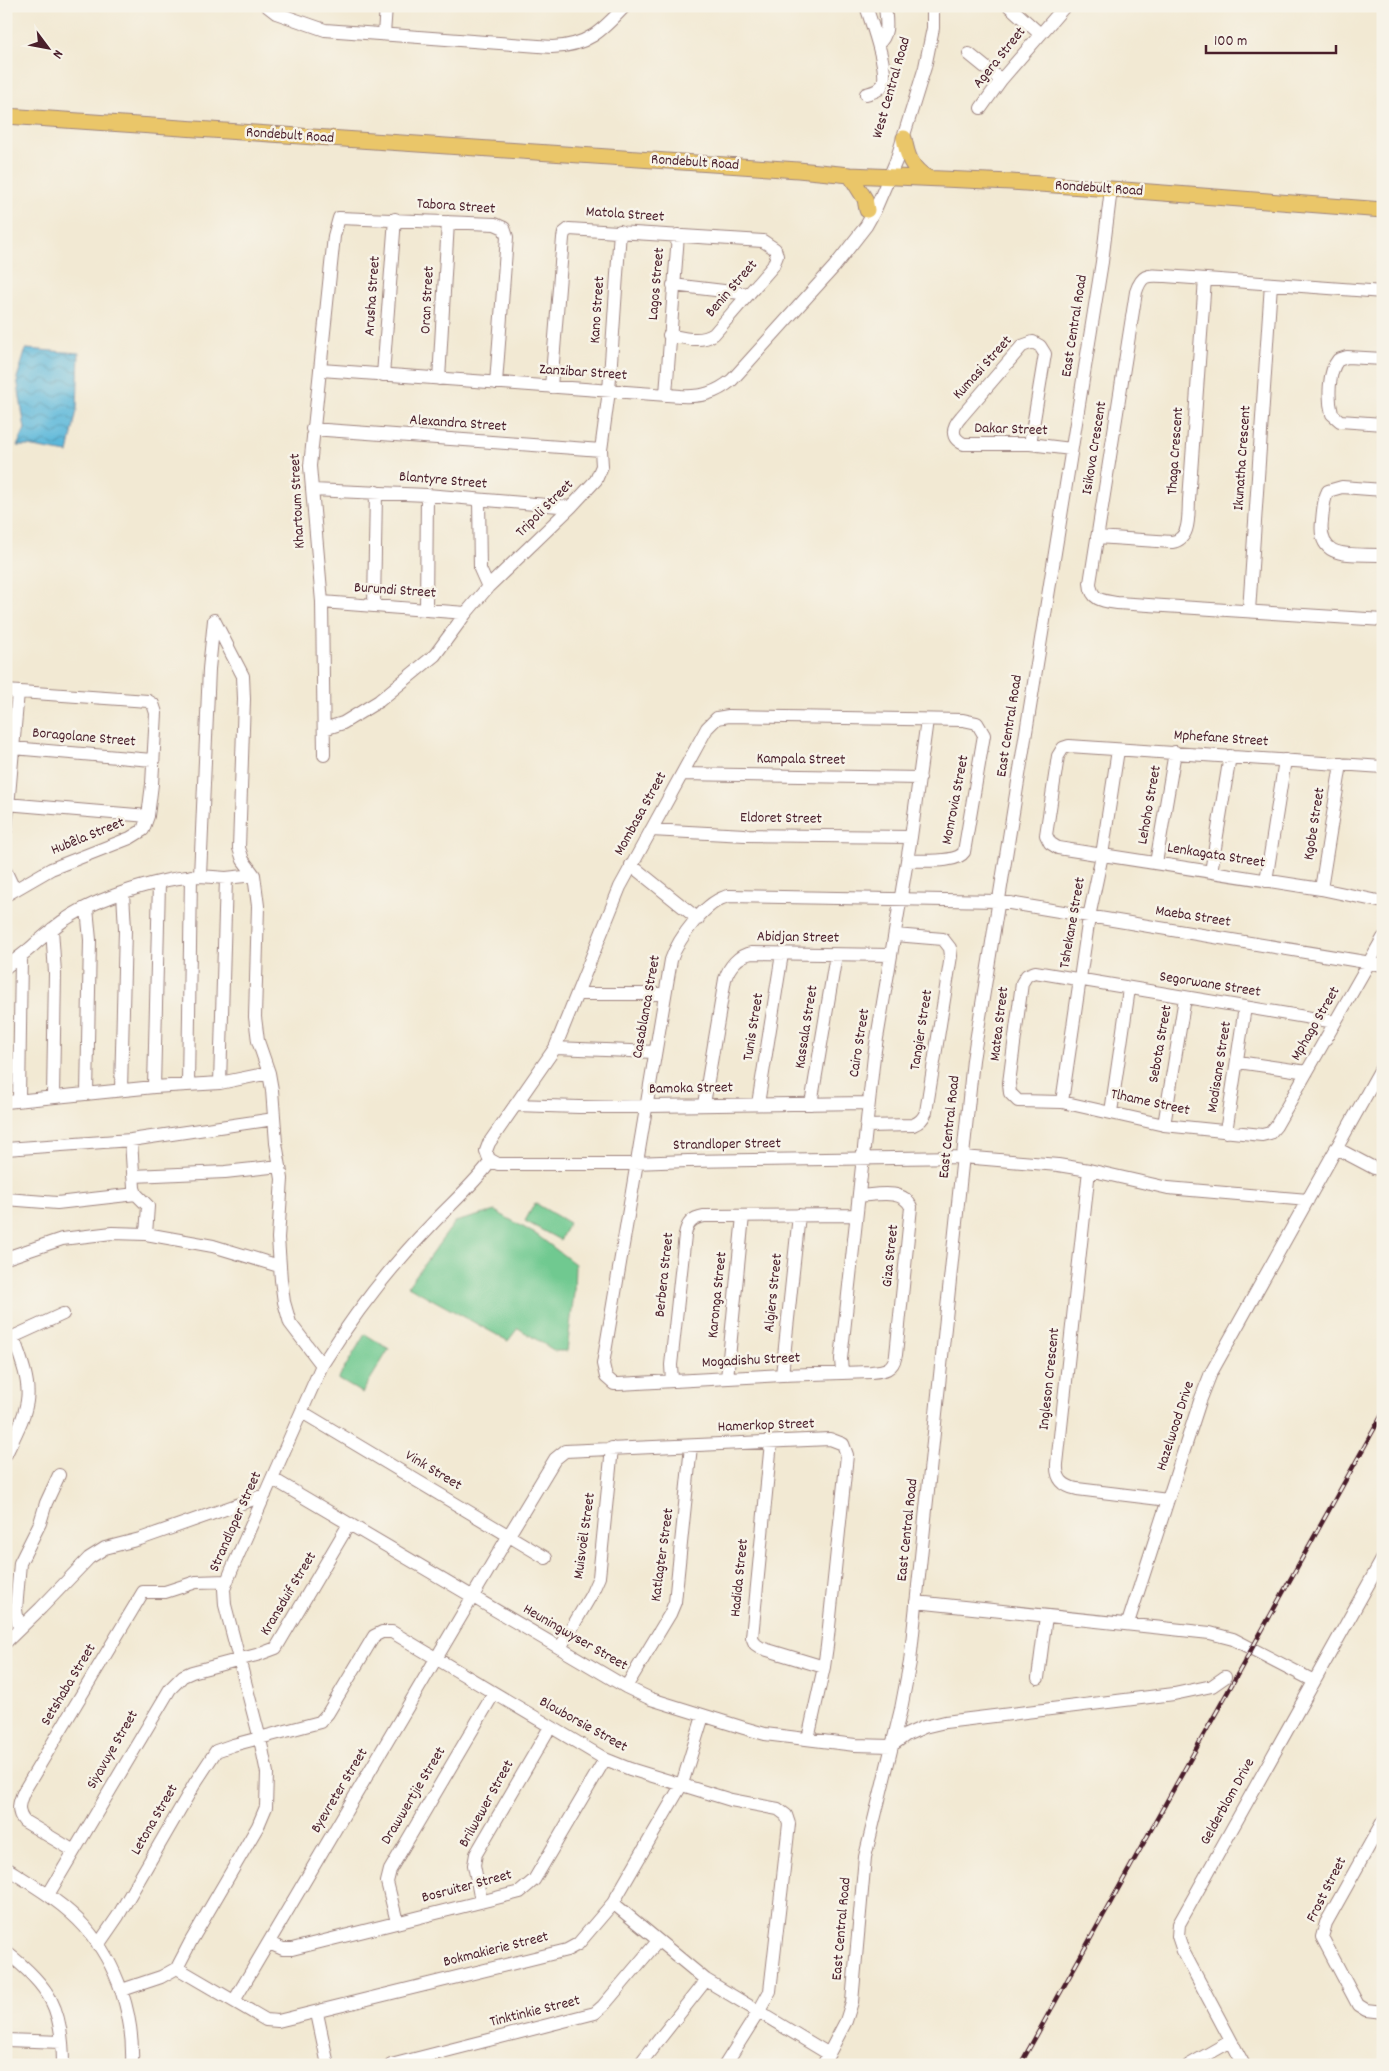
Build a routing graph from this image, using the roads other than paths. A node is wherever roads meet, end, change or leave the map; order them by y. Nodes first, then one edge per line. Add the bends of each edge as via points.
1 (267, 6) edge
2 (386, 6) edge
3 (625, 6) edge
4 (866, 6) edge
5 (885, 6) edge
6 (928, 6) edge
7 (933, 6) edge
8 (1009, 6) edge
9 (1065, 6) edge
10 (384, 34) junction
11 (1040, 34) junction
12 (878, 44) junction
13 (969, 54) dead end
14 (1002, 80) junction
15 (866, 94) dead end
16 (981, 108) dead end
17 (6, 116) edge
18 (904, 138) junction
19 (850, 175) junction
20 (886, 177) junction
21 (928, 178) junction
22 (1111, 189) junction
23 (868, 210) junction
24 (1383, 210) edge
25 (339, 218) joint
26 (395, 219) junction
27 (448, 222) junction
28 (620, 231) junction
29 (678, 235) junction
30 (776, 251) joint
31 (1205, 279) junction
32 (1272, 284) junction
33 (674, 285) junction
34 (1383, 292) edge
35 (749, 294) junction
36 (804, 300) junction
37 (670, 335) junction
38 (1383, 359) edge
39 (321, 370) junction
40 (383, 376) junction
41 (439, 379) junction
42 (496, 383) junction
43 (551, 387) junction
44 (609, 391) junction
45 (666, 394) junction
46 (1383, 424) edge
47 (312, 429) junction
48 (954, 436) joint
49 (1030, 444) junction
50 (1071, 449) junction
51 (601, 450) junction
52 (312, 490) junction
53 (1383, 490) edge
54 (376, 492) junction
55 (427, 495) junction
56 (479, 500) junction
57 (571, 507) junction
58 (1097, 537) junction
59 (1383, 555) edge
60 (488, 587) junction
61 (322, 602) junction
62 (374, 606) junction
63 (426, 610) junction
64 (1249, 611) junction
65 (466, 613) junction
66 (1383, 620) edge
67 (12, 691) edge
68 (927, 720) junction
69 (979, 726) joint
70 (324, 729) junction
71 (14, 748) junction
72 (1118, 750) junction
73 (1176, 752) junction
74 (324, 756) dead end
75 (1230, 756) junction
76 (152, 760) junction
77 (1286, 760) junction
78 (1341, 764) junction
79 (1383, 767) edge
80 (682, 774) junction
81 (920, 778) junction
82 (8, 805) edge
83 (148, 816) junction
84 (6, 830) edge
85 (650, 830) junction
86 (911, 837) junction
87 (1047, 839) joint
88 (1102, 855) junction
89 (907, 861) junction
90 (1156, 863) junction
91 (631, 866) junction
92 (6, 872) edge
93 (1211, 872) junction
94 (195, 876) junction
95 (254, 876) junction
96 (226, 878) junction
97 (1266, 881) junction
98 (159, 883) junction
99 (1321, 889) junction
100 (10, 892) edge
101 (123, 893) junction
102 (900, 899) junction
103 (998, 901) junction
104 (1383, 902) edge
105 (87, 908) junction
106 (1089, 917) junction
107 (698, 919) junction
108 (52, 929) junction
109 (895, 934) junction
110 (1383, 938) edge
111 (782, 954) junction
112 (836, 955) junction
113 (21, 956) junction
114 (890, 956) junction
115 (1377, 964) edge
116 (6, 967) edge
117 (1079, 979) junction
118 (1129, 989) junction
119 (577, 994) junction
120 (665, 994) junction
121 (1185, 998) junction
122 (1245, 1007) junction
123 (1336, 1022) junction
124 (555, 1048) junction
125 (655, 1052) junction
126 (1238, 1062) junction
127 (1383, 1065) edge
128 (1307, 1072) junction
129 (269, 1073) junction
130 (220, 1083) junction
131 (188, 1085) junction
132 (154, 1087) junction
133 (121, 1090) junction
134 (87, 1094) junction
135 (53, 1097) junction
136 (1015, 1100) joint
137 (13, 1101) edge
138 (1062, 1102) junction
139 (704, 1104) junction
140 (758, 1104) junction
141 (811, 1104) junction
142 (868, 1104) junction
143 (515, 1105) junction
144 (646, 1106) junction
145 (1111, 1112) junction
146 (274, 1119) junction
147 (1164, 1125) junction
148 (866, 1126) junction
149 (1276, 1126) joint
150 (1226, 1132) junction
151 (131, 1140) junction
152 (1336, 1148) junction
153 (6, 1149) edge
154 (963, 1158) junction
155 (862, 1160) junction
156 (492, 1162) junction
157 (636, 1163) junction
158 (280, 1166) junction
159 (1088, 1170) junction
160 (1383, 1170) edge
161 (133, 1176) junction
162 (136, 1194) junction
163 (859, 1196) junction
164 (6, 1199) edge
165 (1308, 1200) junction
166 (799, 1215) junction
167 (856, 1215) junction
168 (743, 1216) junction
169 (146, 1234) junction
170 (6, 1258) edge
171 (279, 1266) junction
172 (63, 1314) dead end
173 (10, 1338) edge
174 (322, 1365) junction
175 (892, 1365) joint
176 (842, 1372) junction
177 (782, 1374) junction
178 (727, 1378) junction
179 (610, 1381) joint
180 (672, 1381) junction
181 (302, 1412) junction
182 (771, 1442) junction
183 (691, 1446) junction
184 (612, 1448) junction
185 (6, 1454) edge
186 (59, 1475) dead end
187 (273, 1479) junction
188 (264, 1496) junction
189 (1168, 1500) junction
190 (349, 1524) junction
191 (509, 1535) junction
192 (546, 1558) dead end
193 (1383, 1558) edge
194 (227, 1581) junction
195 (474, 1598) junction
196 (916, 1602) junction
197 (1046, 1616) junction
198 (1128, 1623) junction
199 (20, 1628) junction
200 (6, 1642) edge
201 (560, 1648) junction
202 (437, 1659) junction
203 (240, 1660) junction
204 (824, 1667) junction
205 (1225, 1677) dead end
206 (1038, 1678) dead end
207 (1314, 1681) junction
208 (626, 1687) junction
209 (494, 1693) junction
210 (703, 1716) junction
211 (550, 1727) junction
212 (260, 1739) junction
213 (808, 1739) junction
214 (891, 1746) junction
215 (606, 1759) junction
216 (682, 1784) junction
217 (1383, 1820) edge
218 (74, 1851) junction
219 (6, 1868) edge
220 (48, 1895) junction
221 (481, 1902) junction
222 (613, 1903) junction
223 (397, 1922) junction
224 (658, 1941) junction
225 (269, 1943) junction
226 (98, 1944) junction
227 (6, 1952) edge
228 (177, 1968) junction
229 (706, 1980) junction
230 (122, 1990) junction
231 (234, 2001) junction
232 (759, 2011) junction
233 (1383, 2012) edge
234 (317, 2013) junction
235 (6, 2040) edge
236 (1231, 2041) junction
237 (62, 2042) junction
238 (826, 2059) edge
239 (64, 2065) edge
240 (132, 2065) edge
241 (328, 2065) edge
242 (391, 2065) edge
243 (639, 2065) edge
244 (725, 2065) edge
245 (1189, 2065) edge
246 (1244, 2065) edge

1 - 10 street via 276,13 325,30
2 - 10 street
3 - 10 street via 589,40 568,46
4 - 12 street
5 - 12 street via 886,33
6 - 20 street, West Central Road via 917,64
7 - 18 street, West Central Road via 930,46
8 - 11 street
9 - 11 street, Agera Street
11 - 14 street, Agera Street
12 - 15 street via 884,83
13 - 14 street
14 - 16 street, Agera Street
17 - 19 main road, Rondebult Road
18 - 20 street, West Central Road
18 - 21 main road via 906,154 915,169
19 - 20 main road, Rondebult Road
19 - 23 main road
20 - 21 main road, Rondebult Road
20 - 23 street
20 - 36 street via 866,226
21 - 22 main road, Rondebult Road
22 - 24 main road, Rondebult Road
22 - 50 street, East Central Road
23 - 36 street via 813,283
25 - 26 street, Tabora Street
25 - 39 street, Khartoum Street via 334,236
26 - 27 street, Tabora Street
26 - 40 street, Arusha Street
27 - 41 street, Oran Street
27 - 42 street, Tabora Street via 495,224 506,232
28 - 29 street, Matola Street
28 - 43 street, Matola Street via 574,228 564,234
28 - 44 street, Kano Street
29 - 30 street, Matola Street via 763,241
29 - 33 street, Lagos Street
30 - 35 street, Benin Street via 773,266
31 - 32 street, Isikova Crescent
31 - 58 street, Isikova Crescent via 1148,276 1140,282
31 - 58 street, Thaga Crescent via 1185,534 1172,542
32 - 34 street
32 - 64 street, Ikunatha Crescent
33 - 35 street
33 - 37 street, Lagos Street
35 - 37 street, Benin Street via 708,338 688,339
36 - 45 street, Zanzibar Street via 722,388 699,397
37 - 45 street, Lagos Street
38 - 46 street via 1346,357 1338,360 1333,370 1330,402 1332,414 1340,421
39 - 40 street, Zanzibar Street
39 - 47 street, Khartoum Street
40 - 41 street, Zanzibar Street
41 - 42 street, Zanzibar Street
42 - 43 street, Zanzibar Street
43 - 44 street, Zanzibar Street
44 - 45 street, Zanzibar Street
44 - 51 street, Tripoli Street
47 - 51 street, Alexandra Street
47 - 52 street, Khartoum Street
48 - 49 street, Dakar Street via 964,444
48 - 49 street, Kumasi Street via 953,428 961,417 1022,346 1033,342 1045,354
49 - 50 street, Dakar Street
50 - 103 street, East Central Road
51 - 57 street, Tripoli Street via 602,466 596,480
52 - 54 street, Blantyre Street
52 - 61 street, Khartoum Street
53 - 59 street via 1336,487 1328,491 1320,534 1324,544 1334,552
54 - 55 street, Blantyre Street
54 - 62 street
55 - 56 street, Blantyre Street
55 - 63 street
56 - 57 street, Blantyre Street
56 - 60 street via 480,570
57 - 60 street, Tripoli Street
58 - 64 street, Isikova Crescent via 1090,583 1092,594 1098,599
60 - 65 street, Tripoli Street
61 - 62 street, Burundi Street
61 - 70 street, Khartoum Street
62 - 63 street, Burundi Street
63 - 65 street, Burundi Street
64 - 66 street
65 - 70 street, Tripoli Street via 411,673 379,701 343,723
67 - 71 street
67 - 76 street, Hubêla Street via 153,704 156,713
68 - 69 street, Mombasa Street via 972,721
68 - 80 street, Mombasa Street via 720,717 707,728
68 - 81 street, Cairo Street
69 - 89 street, Monrovia Street via 984,735 983,746 964,852 952,859
70 - 74 street, Khartoum Street
71 - 76 street, Boragolane Street
71 - 82 street
72 - 73 street, Mphefane Street
72 - 87 street, Mphefane Street via 1076,745 1065,747 1060,752
72 - 88 street, Tshekane Street
73 - 75 street, Mphefane Street
73 - 90 street, Lehoho Street
75 - 77 street, Mphefane Street
75 - 93 street
76 - 83 street, Hubêla Street
77 - 78 street, Mphefane Street
77 - 97 street
78 - 79 street, Mphefane Street
78 - 99 street, Kgobe Street
80 - 81 street, Kampala Street
80 - 85 street, Mombasa Street
81 - 86 street, Cairo Street
82 - 83 street
82 - 84 street
83 - 100 street, Hubêla Street via 139,834 50,869
85 - 86 street, Eldoret Street
85 - 91 street, Mombasa Street
86 - 89 street, Cairo Street
87 - 88 street, Lenkagata Street via 1058,848
88 - 90 street, Lenkagata Street
88 - 106 street, Tshekane Street
89 - 102 street, Cairo Street
90 - 93 street, Lenkagata Street
91 - 107 street
91 - 119 street, Mombasa Street
92 - 100 street
93 - 97 street, Lenkagata Street
94 - 95 street via 214,620 243,676 239,848
94 - 96 street
94 - 98 street
94 - 131 street
95 - 96 street
95 - 129 street via 258,906 255,1017 258,1041
96 - 130 street
97 - 99 street, Lenkagata Street
98 - 101 street
98 - 132 street
99 - 104 street, Lenkagata Street
101 - 105 street
101 - 133 street
102 - 103 street, Casablanca Street
102 - 107 street, Casablanca Street via 729,896 714,902
102 - 109 street, Cairo Street
103 - 106 street, Maeba Street
103 - 154 street, East Central Road via 973,1060
105 - 108 street
105 - 134 street via 90,940
106 - 115 street, Maeba Street
106 - 117 street, Tshekane Street
107 - 120 street, Casablanca Street via 674,950
108 - 113 street
108 - 135 street via 55,973
109 - 114 street, Cairo Street
109 - 148 street, Tangier Street via 943,939 950,948 951,956 923,1119 913,1125
110 - 115 street, Mphago Street
111 - 112 street, Abidjan Street
111 - 139 street, Abidjan Street via 744,955 726,975
111 - 140 street, Tunis Street
112 - 114 street, Abidjan Street
112 - 141 street, Kassala Street
113 - 116 street
113 - 137 street
114 - 142 street, Cairo Street
115 - 123 street, Mphago Street
117 - 118 street, Segorwane Street
117 - 136 street, Matea Street via 1034,972 1024,978 1009,1083
117 - 138 street, Tshekane Street
118 - 121 street, Segorwane Street
118 - 145 street
119 - 120 street
119 - 124 street, Mombasa Street
120 - 125 street, Casablanca Street
121 - 122 street, Segorwane Street
121 - 147 street, Sebota Street
122 - 123 street, Segorwane Street
122 - 126 street, Modisane Street
123 - 128 street, Mphago Street
124 - 125 street
124 - 143 street, Mombasa Street
125 - 144 street, Casablanca Street
126 - 128 street
126 - 150 street, Modisane Street
127 - 152 street, Hazelwood Drive
128 - 149 street, Mphago Street
129 - 130 street
129 - 146 street
130 - 131 street
131 - 132 street
132 - 133 street
133 - 134 street
134 - 135 street
135 - 137 street
136 - 138 street, Tlhame Street
138 - 145 street, Tlhame Street
139 - 140 street, Bamoka Street
139 - 144 street, Bamoka Street
140 - 141 street, Bamoka Street
141 - 142 street, Bamoka Street
142 - 148 street, Cairo Street
143 - 144 street, Bamoka Street
143 - 156 street, Mombasa Street via 487,1148 487,1156
144 - 157 street, Casablanca Street
145 - 147 street, Tlhame Street
146 - 151 street
146 - 158 street
147 - 150 street, Tlhame Street
148 - 155 street, Cairo Street
149 - 150 street, Tlhame Street via 1262,1134
151 - 153 street
151 - 161 street
152 - 160 street
152 - 165 street, Hazelwood Drive
154 - 155 street, Strandloper Street
154 - 159 street
154 - 196 street, East Central Road
155 - 157 street, Strandloper Street
155 - 163 street, Cairo Street
156 - 157 street, Strandloper Street
156 - 174 street, Strandloper Street via 385,1276
157 - 179 street, Casablanca Street via 603,1364 604,1374
158 - 161 street
158 - 171 street
159 - 165 street via 1168,1188
159 - 189 street, Ingleson Crescent via 1058,1476 1064,1485 1077,1490
161 - 162 street
162 - 164 street via 72,1202
162 - 169 street via 148,1206
163 - 167 street, Cairo Street
163 - 175 street, Giza Street via 899,1195 911,1208 896,1355
165 - 189 street, Hazelwood Drive via 1211,1374
166 - 167 street, Berbera Street
166 - 168 street, Berbera Street
166 - 177 street, Algiers Street
167 - 176 street, Cairo Street
168 - 178 street, Karonga Street
168 - 180 street, Berbera Street via 704,1216 687,1225
169 - 170 street via 76,1236
169 - 171 street via 213,1246
171 - 174 street via 290,1323
172 - 173 street
173 - 185 street via 25,1369 28,1396 21,1424
174 - 181 street, Strandloper Street
175 - 176 street, Mogadishu Street via 885,1371
176 - 177 street, Mogadishu Street
177 - 178 street, Mogadishu Street
178 - 180 street, Mogadishu Street
179 - 180 street, Mogadishu Street via 619,1384
181 - 187 street, Strandloper Street
181 - 191 street, Vink Street
182 - 183 street, Hamerkop Street
182 - 204 street, Hadida Street via 752,1637 762,1648
182 - 204 street, Hamerkop Street via 830,1440 840,1442 846,1450
183 - 184 street, Hamerkop Street
183 - 208 street, Katlagter Street via 675,1602
184 - 191 street, Hamerkop Street via 573,1449 561,1453
184 - 201 street, Muisvoël Street via 599,1578
186 - 199 street via 20,1563 16,1601
187 - 188 street, Strandloper Street
187 - 190 street, Heuningwyser Street
188 - 194 street, Strandloper Street
188 - 199 street via 105,1548 89,1558
189 - 198 street, Hazelwood Drive
190 - 195 street, Heuningwyser Street
190 - 203 street, Kransduif Street via 279,1644 269,1652
191 - 192 street, Vink Street
191 - 195 street, Hamerkop Street
193 - 207 street, Gelderblom Drive
194 - 203 street, Strandloper Street via 225,1605
194 - 218 street, Setshaba Street via 196,1582 162,1592 143,1592 24,1790 18,1808 24,1821
195 - 201 street, Heuningwyser Street
195 - 202 street, Byevreter Street
196 - 197 street
196 - 214 street, East Central Road via 906,1684
197 - 198 street
197 - 206 street
198 - 207 street via 1221,1635
199 - 200 street
201 - 208 street, Heuningwyser Street
202 - 209 street, Blouborsie Street
202 - 212 street, Blouborsie Street via 392,1632 379,1633 369,1642 320,1722
202 - 225 street, Byevreter Street
203 - 212 street, Strandloper Street
203 - 218 street, Siyavuye Street via 182,1676 170,1689
204 - 213 street, Hamerkop Street
205 - 214 street via 1212,1686 1174,1694 945,1722 906,1735
207 - 236 street, Gelderblom Drive via 1178,1929 1183,1952
208 - 210 street, Heuningwyser Street
209 - 211 street, Blouborsie Street
209 - 223 street, Drawwertjie Street via 390,1870 387,1882
210 - 213 street, Heuningwyser Street via 765,1734
210 - 216 street, Bokmakierie Street
211 - 215 street, Blouborsie Street
211 - 221 street, Brilwewer Street via 476,1854 474,1865
212 - 226 street, Letona Street via 222,1748 212,1756 118,1916
212 - 228 street, Strandloper Street via 268,1788 263,1817
213 - 214 street, Heuningwyser Street
214 - 238 street, East Central Road via 865,1857 852,2002
215 - 216 street, Blouborsie Street
215 - 221 street, Bosruiter Street via 530,1884 520,1892
216 - 222 street, Bokmakierie Street
216 - 232 street, Blouborsie Street via 731,1800 778,1810 788,1819 772,1978 770,1991
217 - 233 street, Frost Street via 1322,1933 1323,1941 1354,2000 1366,2010
218 - 220 street, Siyavuye Street
219 - 220 street
220 - 226 street via 85,1927
221 - 223 street, Bosruiter Street
222 - 224 street
222 - 234 street, Bokmakierie Street via 578,1944 567,1950
223 - 225 street, Bosruiter Street via 292,1949
224 - 229 street
224 - 242 street, Tinktinkie Street via 595,2012
225 - 231 street, Byevreter Street
226 - 230 street
227 - 237 street via 33,1976 52,2000 61,2026
228 - 230 street via 161,1978
228 - 231 street, Bokmakierie Street
229 - 232 street
229 - 243 street
230 - 240 street via 131,2036
231 - 234 street, Bokmakierie Street via 272,2021
232 - 238 street
232 - 244 street
234 - 241 street
235 - 237 street
236 - 245 street
236 - 246 street, Gelderblom Drive
237 - 239 street

